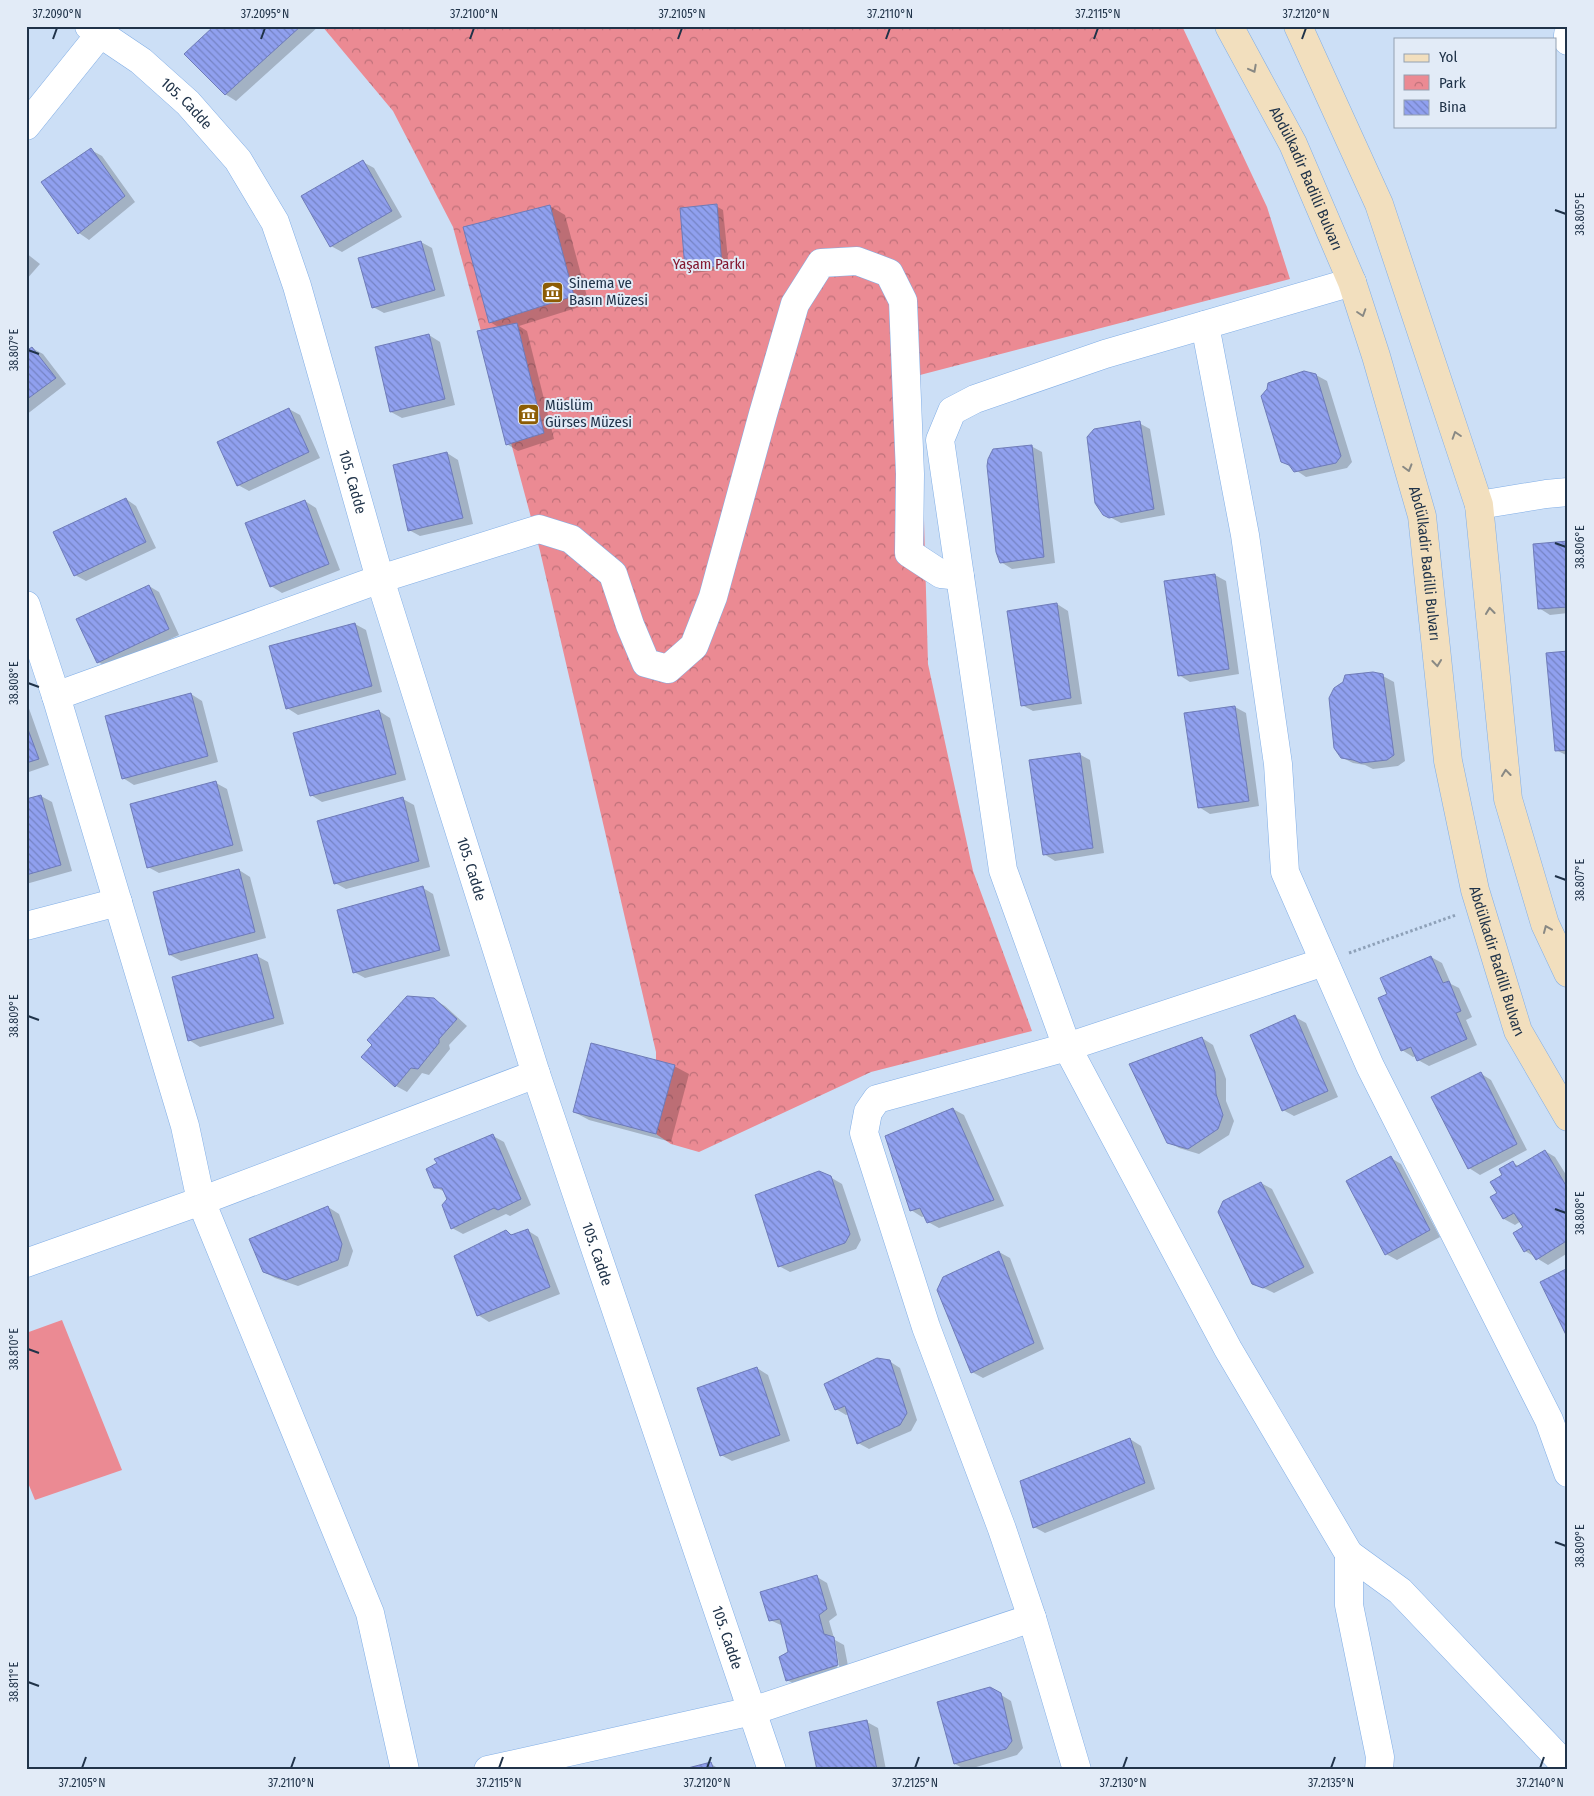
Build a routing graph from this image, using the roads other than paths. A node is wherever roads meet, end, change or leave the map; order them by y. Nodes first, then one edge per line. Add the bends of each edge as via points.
1 (1229, 26) edge
2 (1298, 26) edge
3 (94, 30) edge
4 (1568, 35) edge
5 (1568, 42) edge
6 (26, 126) edge
7 (1352, 282) junction
8 (1205, 325) junction
9 (1568, 492) edge
10 (1479, 505) junction
11 (960, 576) junction
12 (380, 579) junction
13 (26, 604) edge
14 (56, 696) junction
15 (118, 902) junction
16 (26, 926) edge
17 (1324, 962) junction
18 (1568, 973) edge
19 (1067, 1047) junction
20 (536, 1074) junction
21 (1568, 1117) edge
22 (201, 1201) junction
23 (26, 1263) edge
24 (1568, 1473) edge
25 (1349, 1554) junction
26 (1032, 1618) junction
27 (752, 1711) junction
28 (1568, 1768) edge
29 (405, 1770) edge
30 (488, 1770) edge
31 (772, 1770) edge
32 (1078, 1770) edge
33 (1380, 1770) edge

1 -> 7 main road, Abdülkadir Badilli Bulvarı via 1293,144
10 -> 2 main road via 1379,204
3 - 6 street
3 - 12 street, 105. Cadde via 141,61 188,102 238,160 275,222 297,286
4 - 5 street
7 - 8 street
7 -> 21 main road, Abdülkadir Badilli Bulvarı via 1422,516 1448,761 1480,906 1518,1031
8 - 11 street via 1105,354 975,399 952,411 940,440
8 - 17 street via 1245,535 1278,764 1285,872
9 - 10 street
18 -> 10 main road via 1545,924 1508,799
11 - 12 street via 941,574 909,553 910,474 903,301 889,273 857,261 820,263 795,304 713,598 694,646 668,669 646,664 613,574 571,539 539,529
11 - 19 street via 1002,870
12 - 14 street
12 - 20 street, 105. Cadde
13 - 14 street
14 - 15 street
15 - 16 street
15 - 22 street via 185,1126
17 - 19 street
17 - 24 street via 1370,1066 1549,1420
19 - 25 street via 1228,1349
19 - 26 street via 877,1100 868,1112 864,1133 926,1327
20 - 22 street
20 - 27 street, 105. Cadde
22 - 23 street
22 - 29 street via 370,1613
25 - 28 street via 1400,1591
25 - 33 street via 1349,1605
26 - 27 street
26 - 32 street
27 - 30 street
27 - 31 street, 105. Cadde

